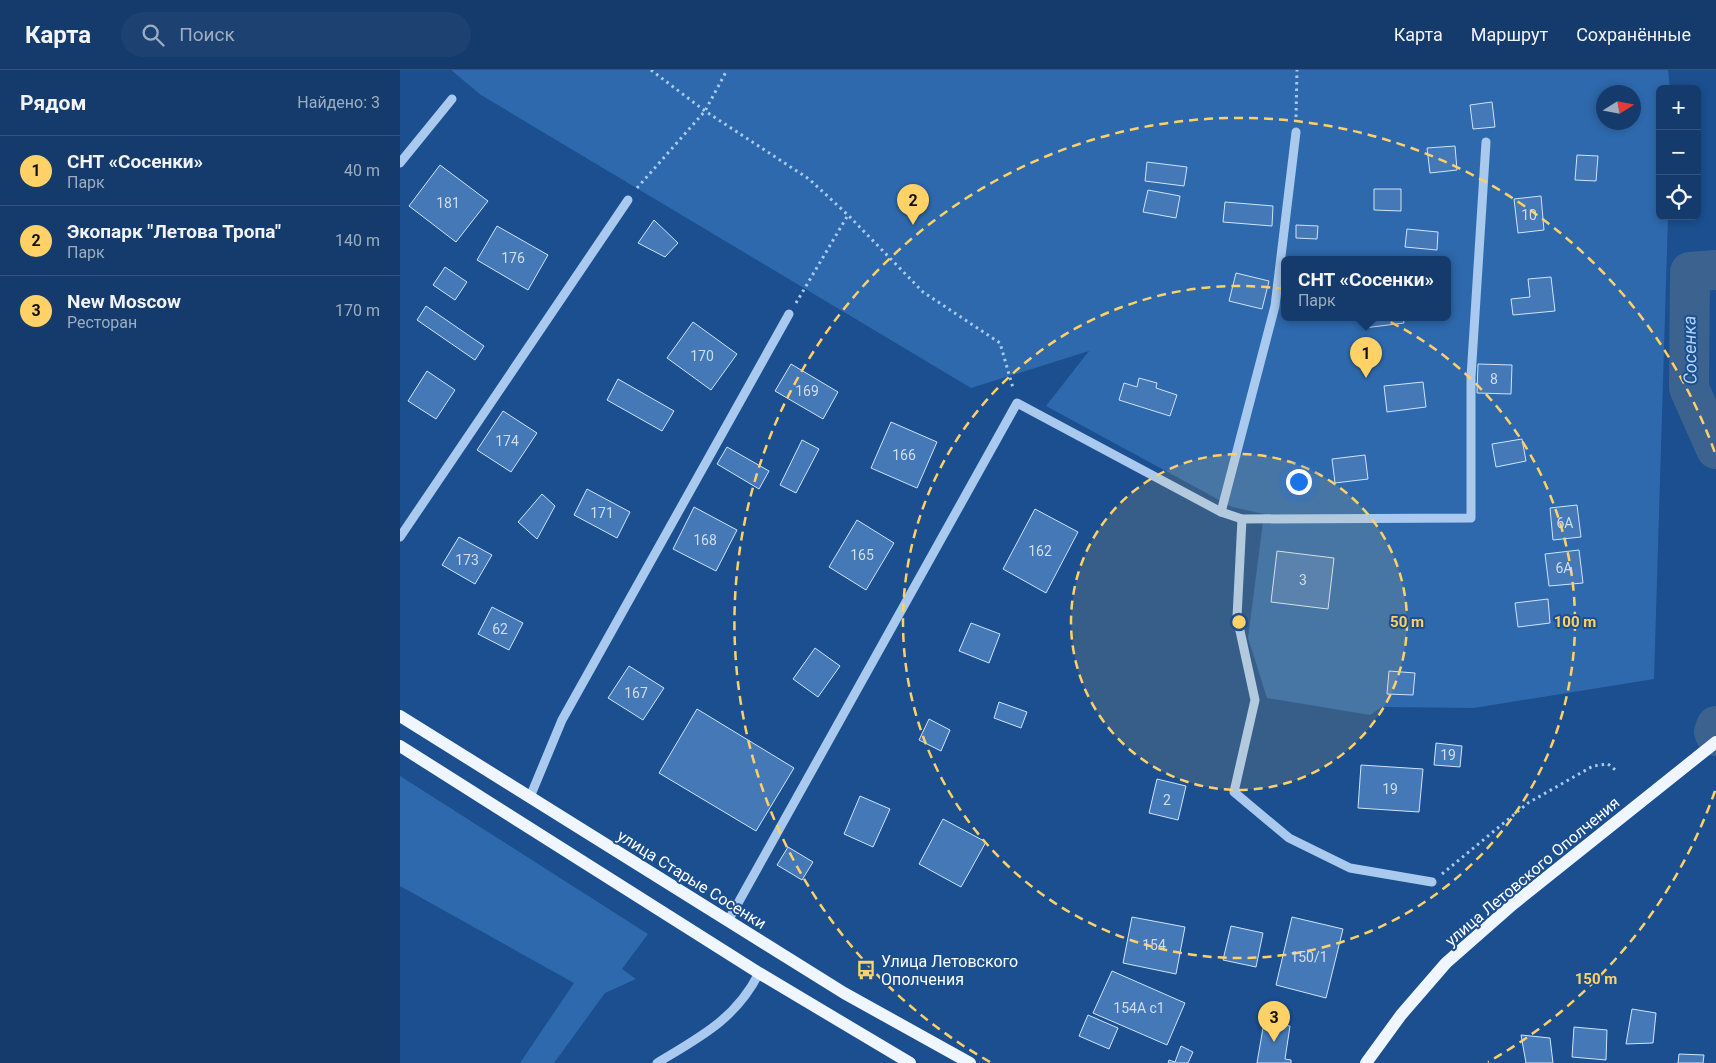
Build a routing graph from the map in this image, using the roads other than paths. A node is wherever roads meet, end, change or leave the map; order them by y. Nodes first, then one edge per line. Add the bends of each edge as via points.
1 (452, 99) dead end
2 (1296, 132) road end
3 (1486, 142) dead end
4 (400, 163) edge
5 (628, 200) road end
6 (1281, 256) edge
7 (1281, 256) edge
8 (789, 314) road end
9 (1221, 512) junction
10 (1242, 519) junction
11 (400, 537) edge
12 (400, 716) edge
13 (1716, 742) edge
14 (400, 746) edge
15 (530, 797) junction
16 (1432, 882) road end
17 (728, 921) junction
18 (759, 973) junction
19 (657, 1063) edge
20 (910, 1063) edge
21 (970, 1063) edge
22 (1366, 1063) edge

1 - 4 lane
2 - 7 lane
3 - 10 lane via 1471,377 1471,518
5 - 11 lane
6 - 9 lane via 1275,306
8 - 15 lane via 562,720
9 - 10 lane
9 - 17 lane via 1017,403
10 - 16 lane via 1237,617 1255,700 1234,792 1289,838 1350,868
12 - 15 main road, улица Старые Сосенки
13 - 22 main road, улица Летовского Ополчения via 1512,905 1446,963 1401,1015
14 - 18 main road
15 - 17 main road, улица Старые Сосенки
17 - 21 main road, улица Старые Сосенки via 844,993
18 - 19 lane via 748,994 732,1012 709,1031
18 - 20 main road

